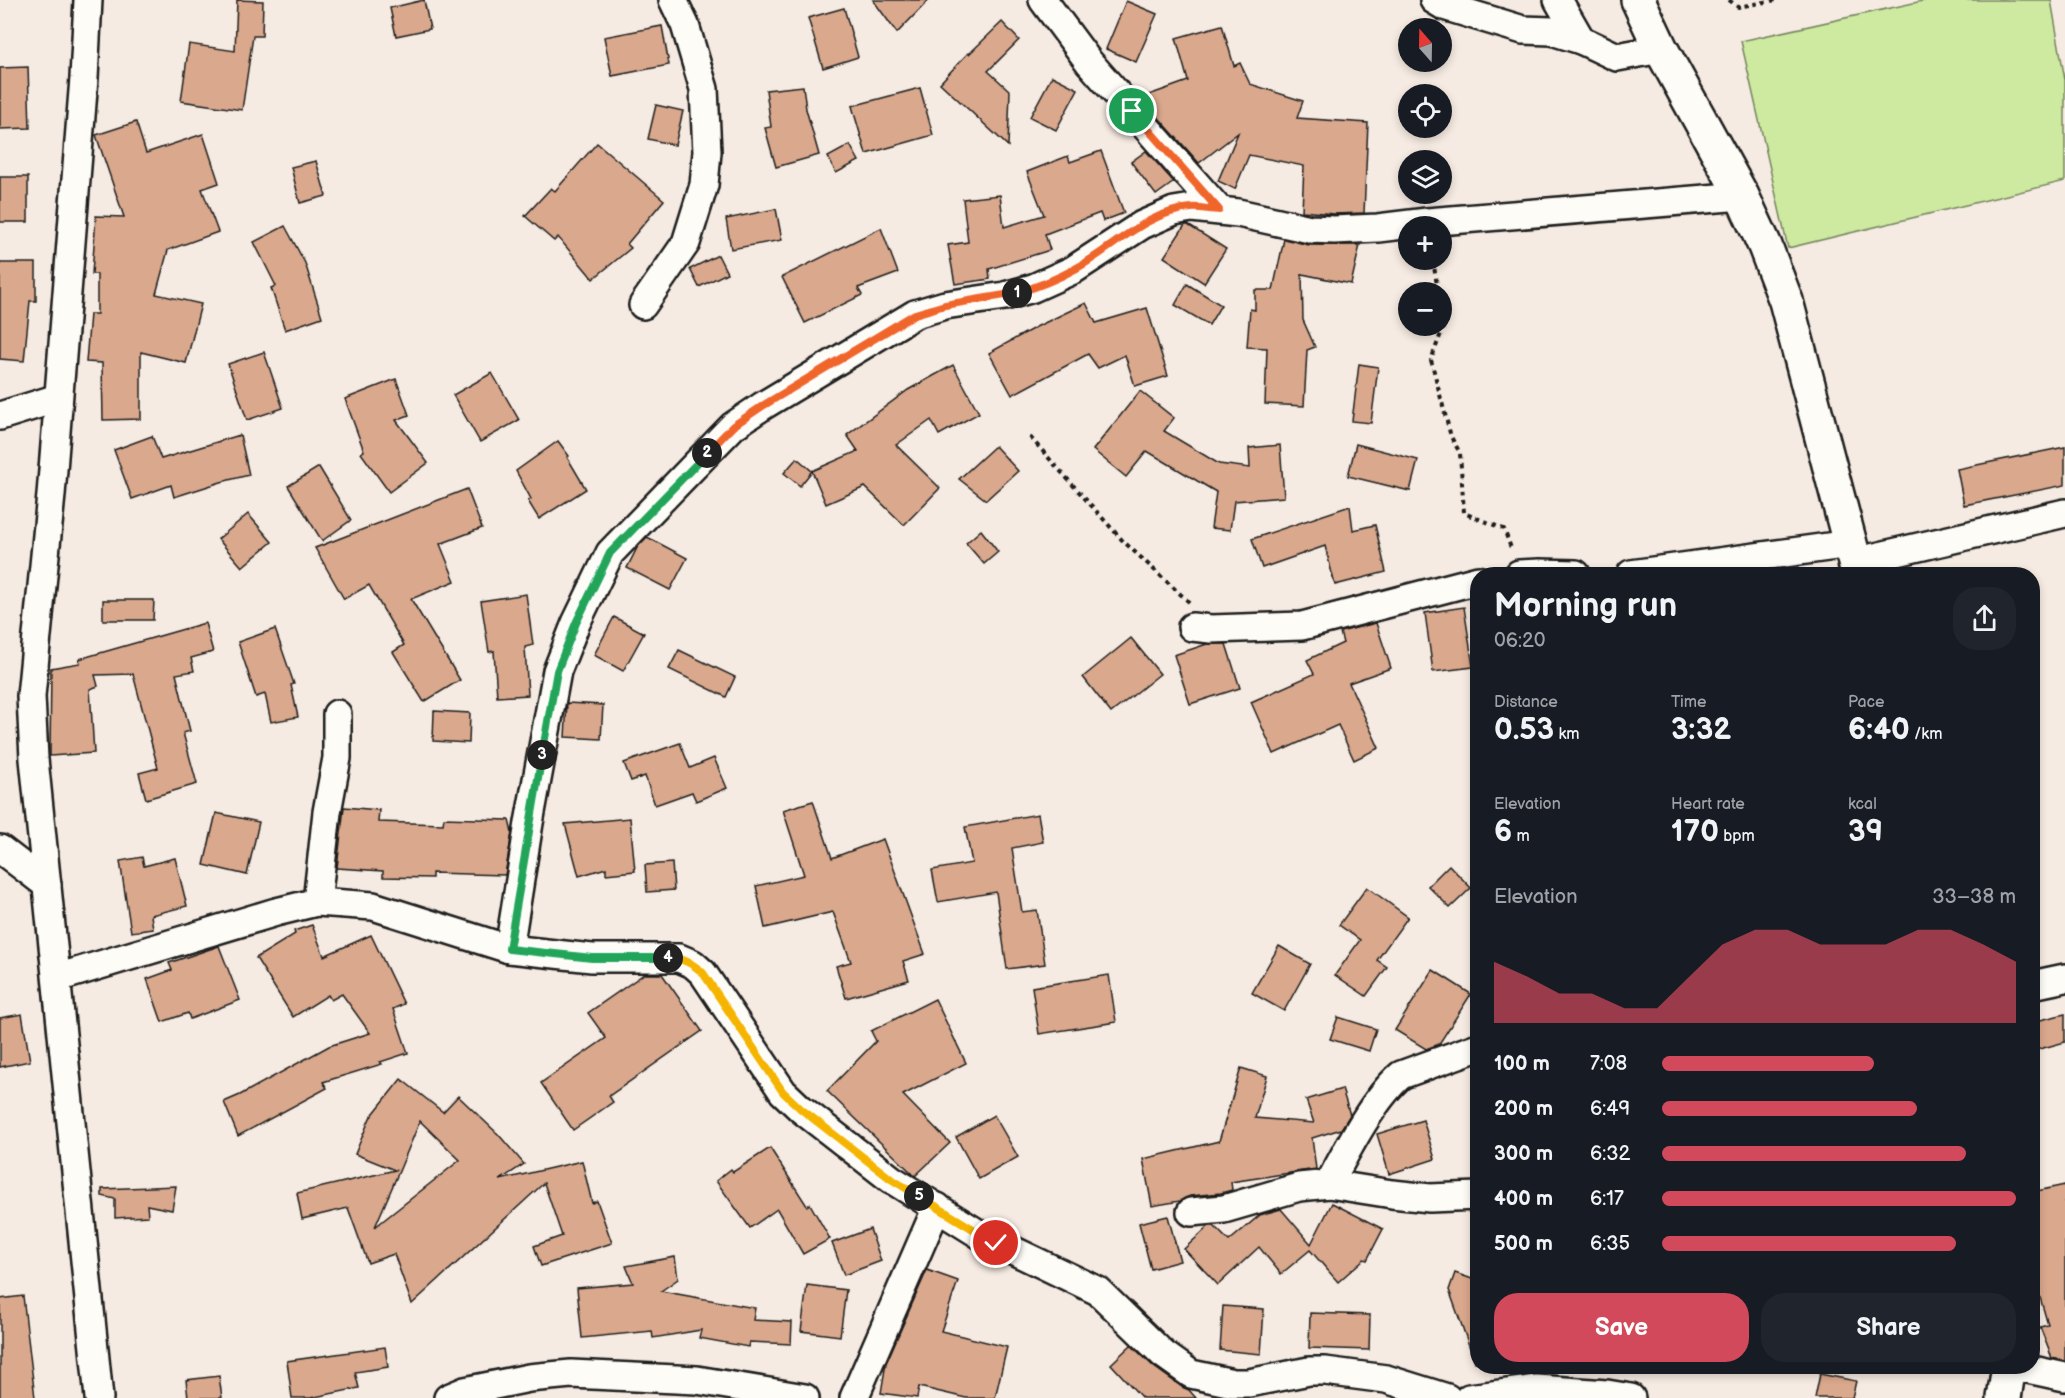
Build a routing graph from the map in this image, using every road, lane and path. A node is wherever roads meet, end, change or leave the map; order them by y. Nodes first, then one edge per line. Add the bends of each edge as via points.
1 (88, 0) edge
2 (673, 0) edge
3 (1043, 0) edge
4 (1434, 0) edge
5 (1558, 0) edge
6 (1638, 0) edge
7 (1729, 0) edge
8 (1776, 0) edge
9 (1581, 40) junction
10 (1660, 49) junction
11 (1742, 196) junction
12 (1219, 210) junction
13 (643, 305) dead end
14 (1440, 336) edge
15 (58, 398) junction
16 (0, 416) edge
17 (1030, 437) dead end
18 (2065, 513) edge
19 (1854, 560) edge
20 (1521, 567) edge
21 (1742, 567) edge
22 (1470, 582) edge
23 (1192, 627) dead end
24 (1221, 628) junction
25 (337, 714) dead end
26 (0, 849) edge
27 (47, 885) junction
28 (317, 902) junction
29 (509, 949) junction
30 (57, 978) junction
31 (2065, 978) edge
32 (2040, 983) edge
33 (1470, 1050) edge
34 (1329, 1184) junction
35 (1470, 1196) edge
36 (937, 1207) junction
37 (1191, 1212) dead end
38 (2040, 1372) edge
39 (2008, 1374) edge
40 (2065, 1377) edge
41 (99, 1398) edge
42 (448, 1398) edge
43 (805, 1398) edge
44 (854, 1398) edge
45 (1448, 1398) edge
46 (1469, 1398) edge
47 (1630, 1398) edge
48 (2004, 1398) edge

1 - 15 street
2 - 13 street via 685,25 704,89 704,185 686,243
3 - 12 street via 1089,62
4 - 9 street via 1523,30 1552,31
5 - 9 street
6 - 10 main road
7 - 8 path via 1738,8
9 - 10 street via 1617,57
10 - 11 main road
11 - 12 street via 1334,230 1310,229
11 - 19 main road via 1786,301
12 - 29 street via 1174,211 1142,225 1074,270 1033,288 915,314 733,426 626,535 610,553 557,671
14 - 20 path via 1431,360 1451,437 1460,453 1464,513 1504,529
15 - 16 street
15 - 27 street via 31,696
17 - 24 path via 1123,541
18 - 19 street
19 - 21 street
22 - 24 street via 1302,626
23 - 24 street
25 - 28 street via 337,758
26 - 27 street
27 - 30 street
28 - 29 street via 373,906
28 - 30 street
29 - 36 street via 592,958 679,958 693,964 789,1098 891,1179
30 - 41 street
31 - 32 street
33 - 34 street via 1401,1075 1392,1083 1350,1144
34 - 35 street via 1420,1197
34 - 37 street via 1299,1187 1224,1209
36 - 44 street
36 - 45 street via 996,1243 1098,1291 1163,1354 1191,1374 1249,1383 1325,1371 1386,1379
38 - 40 street
39 - 48 main road
42 - 43 street via 497,1384 571,1374 697,1380
46 - 47 street via 1537,1389

